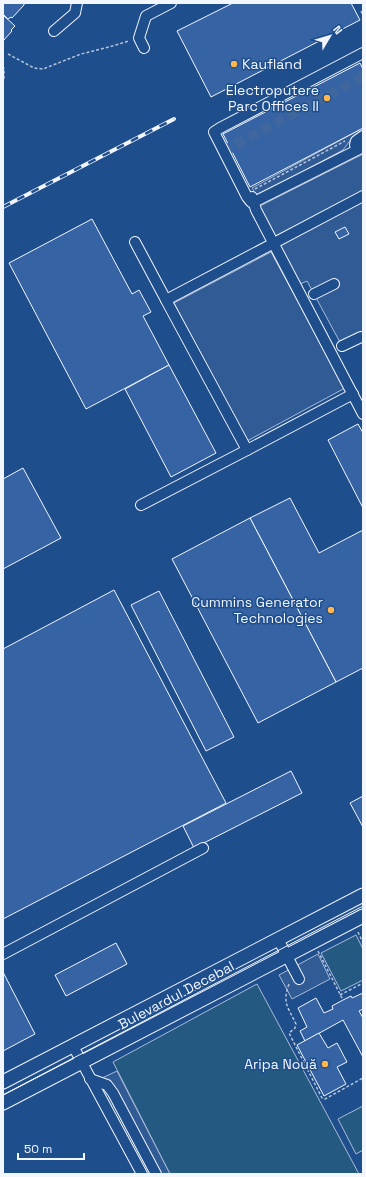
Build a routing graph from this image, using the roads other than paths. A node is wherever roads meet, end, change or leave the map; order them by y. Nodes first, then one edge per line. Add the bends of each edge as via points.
1 (77, 3) edge
2 (171, 3) edge
3 (54, 31) dead end
4 (144, 48) dead end
5 (363, 53) edge
6 (363, 136) edge
7 (360, 148) edge
8 (229, 154) dead end
9 (363, 196) edge
10 (258, 200) junction
11 (135, 242) dead end
12 (274, 243) junction
13 (334, 284) dead end
14 (314, 294) dead end
15 (166, 300) junction
16 (361, 337) dead end
17 (342, 346) dead end
18 (353, 394) junction
19 (363, 414) edge
20 (247, 450) junction
21 (141, 504) dead end
22 (203, 848) dead end
23 (363, 895) edge
24 (363, 916) edge
25 (278, 939) junction
26 (3, 954) edge
27 (287, 955) junction
28 (299, 979) dead end
29 (73, 1046) junction
30 (82, 1062) junction
31 (90, 1079) junction
32 (3, 1082) edge
33 (3, 1104) edge
34 (142, 1174) edge
35 (156, 1174) edge

1 - 3 street via 75,13
2 - 4 street via 146,16 139,38
5 - 10 street via 214,132 246,197 251,202
6 - 7 street via 356,141 355,145
7 - 10 street
8 - 10 street
9 - 12 street
10 - 12 street via 256,210
11 - 15 street
12 - 15 street
12 - 18 street
13 - 14 street
15 - 20 street
16 - 17 street
18 - 19 street
18 - 20 street
20 - 21 street
22 - 26 street
23 - 25 main road, Bulevardul Decebal
24 - 27 main road, Bulevardul Decebal
25 - 27 street
25 - 29 main road, Bulevardul Decebal
27 - 28 street
27 - 30 main road, Bulevardul Decebal
29 - 30 street
29 - 32 main road, Bulevardul Decebal
30 - 31 street
30 - 33 main road, Bulevardul Decebal
31 - 34 street
31 - 35 street via 107,1085 113,1093

